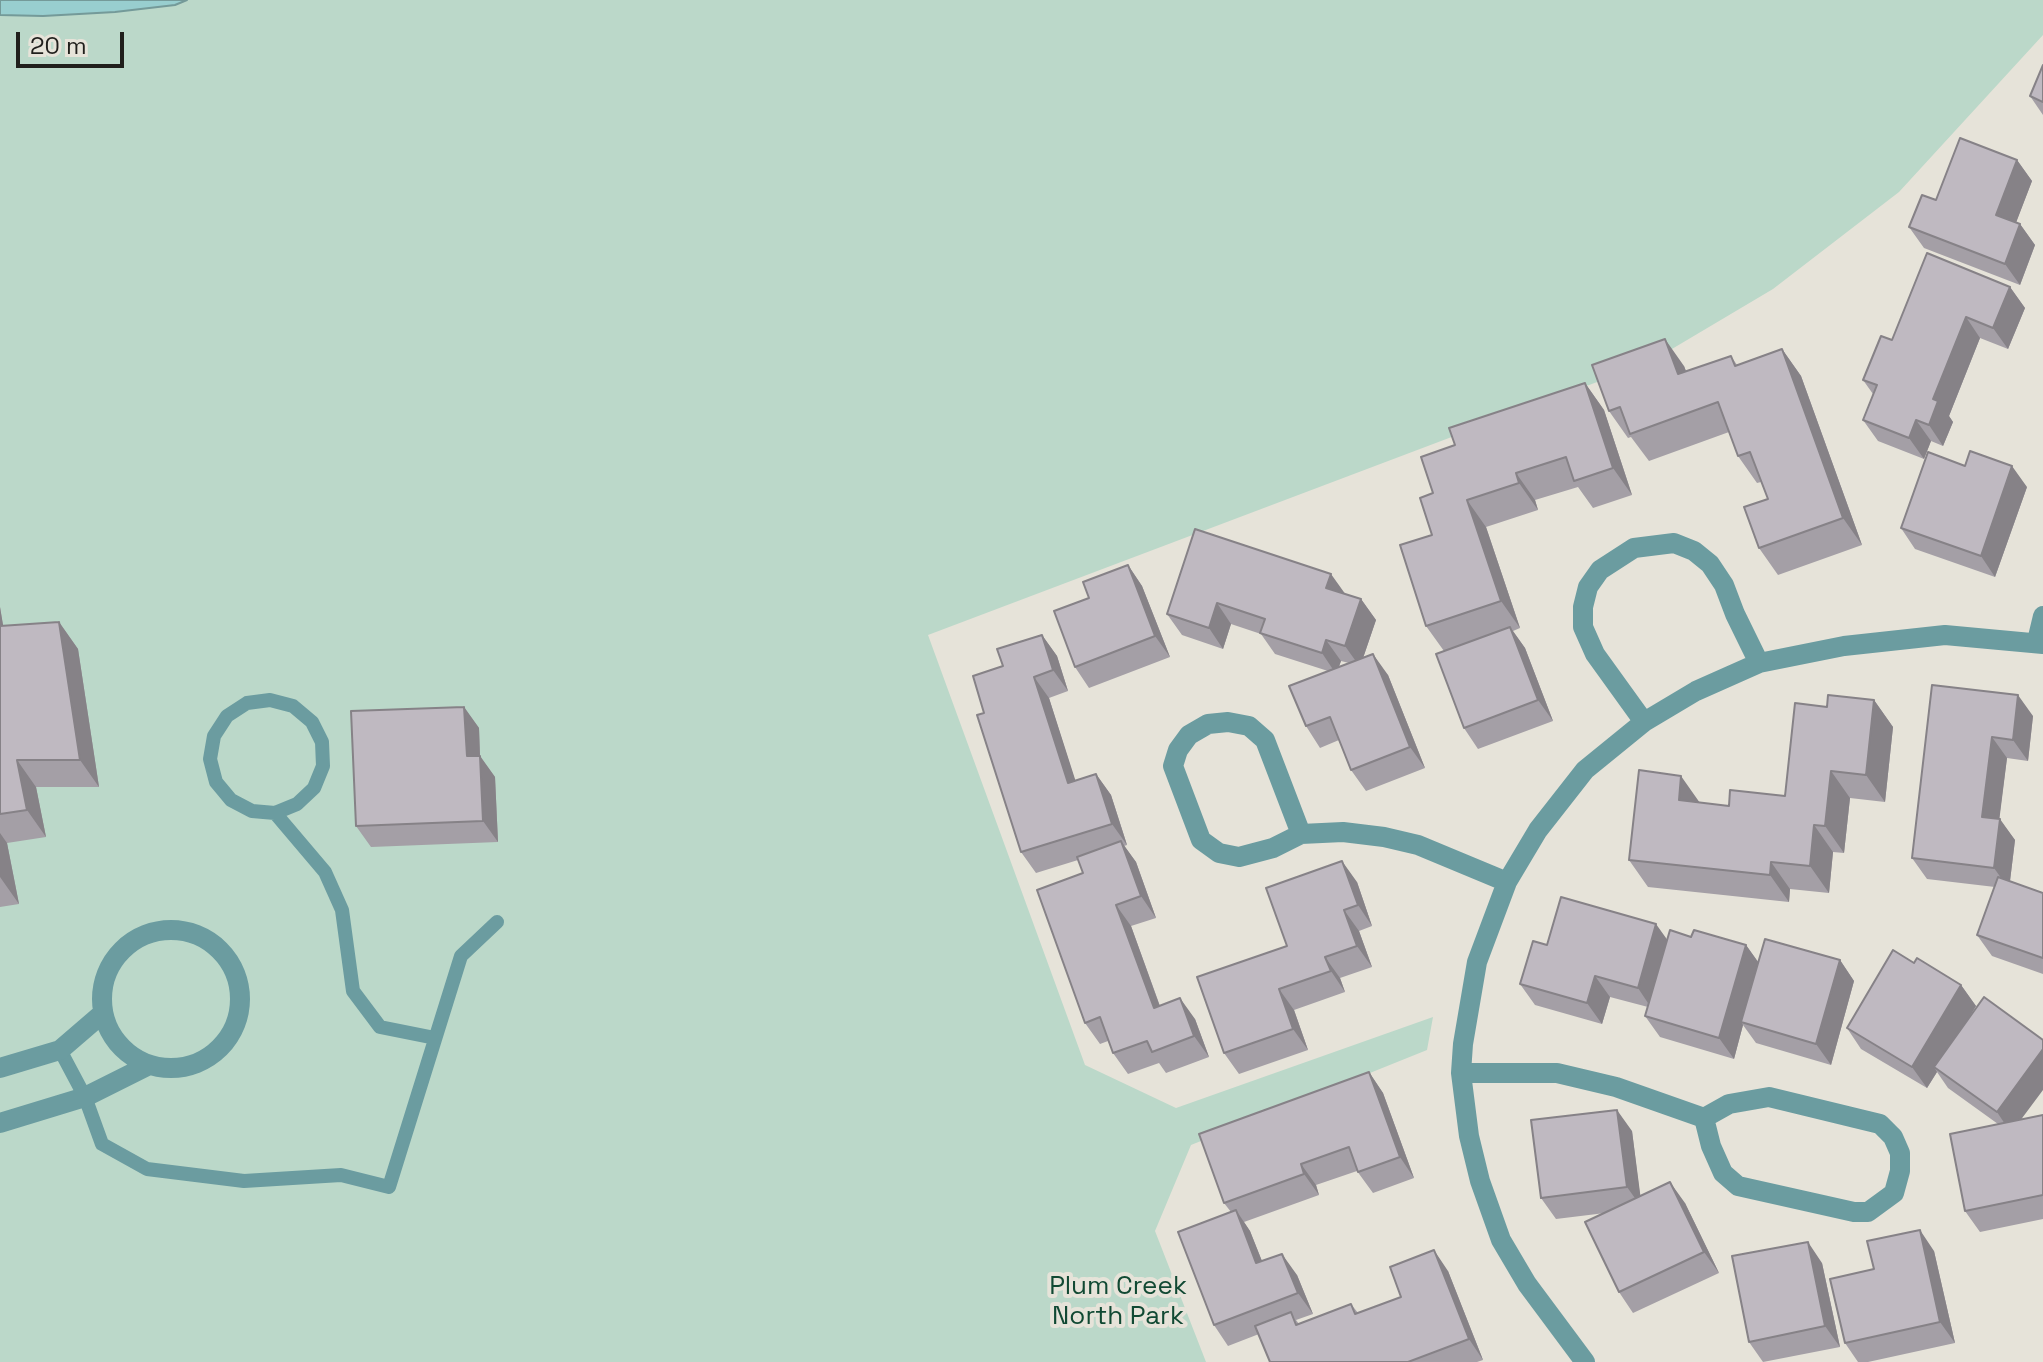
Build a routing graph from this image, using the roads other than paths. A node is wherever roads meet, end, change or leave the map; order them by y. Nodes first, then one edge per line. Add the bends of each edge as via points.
1 (2043, 616) edge
2 (2040, 643) edge
3 (1759, 663) junction
4 (1644, 722) junction
5 (275, 813) junction
6 (1301, 834) junction
7 (1507, 882) junction
8 (497, 922) dead end
9 (103, 1013) junction
10 (435, 1038) junction
11 (60, 1050) junction
12 (149, 1065) junction
13 (0, 1068) edge
14 (1461, 1073) junction
15 (85, 1097) junction
16 (1704, 1118) junction
17 (0, 1123) edge
18 (1585, 1362) edge

1 - 2 street
2 - 3 street via 1945,635 1844,646
3 - 4 street
3 - 4 street via 1710,564 1674,543 1634,548 1600,570 1588,587 1583,627 1595,654
4 - 7 street via 1585,770 1538,830
5 - 5 lane via 297,804 314,788 323,766 322,742 312,722 293,706 270,700 247,703 227,716 214,736 210,759 216,782 231,800 252,811
5 - 10 lane via 325,872 342,910 353,991 380,1027
6 - 6 street via 1265,740 1249,726 1228,722 1208,724 1189,735 1173,766 1201,840 1219,853 1239,857
6 - 7 street via 1384,837 1418,845
7 - 14 street via 1477,962
8 - 10 lane via 461,956
9 - 11 street
9 - 12 street via 112,1035
9 - 12 street via 106,975 118,954 141,937 164,930 188,933 220,950 234,970 240,993 234,1028 201,1062 177,1068
10 - 15 lane via 389,1187 341,1175 244,1181 147,1169 102,1144
11 - 13 street
11 - 15 lane
12 - 15 street
14 - 16 street via 1557,1073
14 - 18 street via 1469,1136 1501,1240
15 - 17 street
16 - 16 street via 1723,1173 1738,1186 1854,1212 1868,1212 1894,1193 1900,1153 1880,1124 1769,1097 1729,1104

